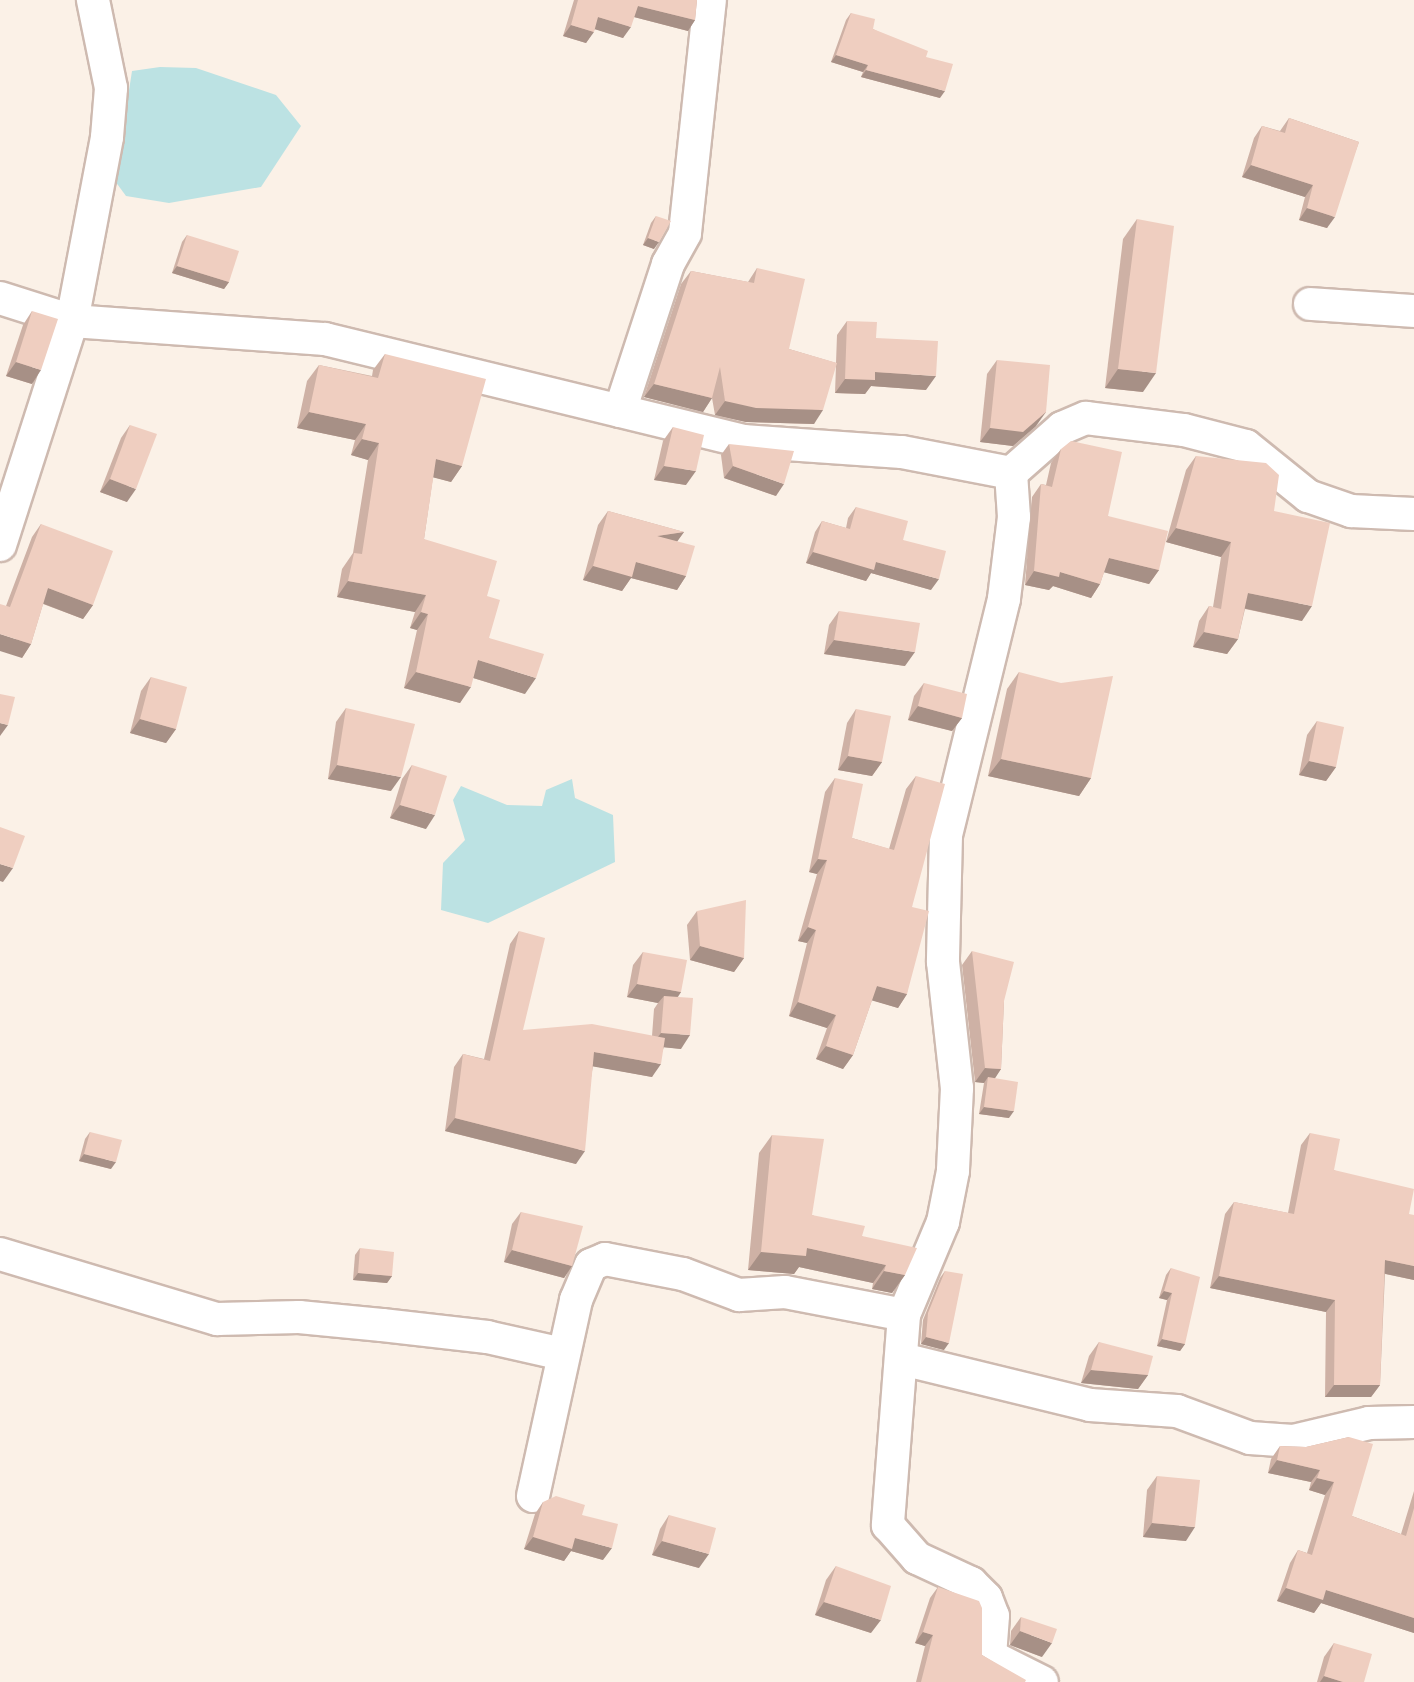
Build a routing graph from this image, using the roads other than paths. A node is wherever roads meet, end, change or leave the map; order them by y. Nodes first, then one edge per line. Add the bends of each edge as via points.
1 (93, 0) edge
2 (710, 0) edge
3 (0, 298) edge
4 (1310, 304) dead end
5 (1414, 311) edge
6 (72, 321) junction
7 (620, 411) junction
8 (1011, 473) junction
9 (1414, 514) edge
10 (0, 545) edge
11 (0, 1254) edge
12 (904, 1315) junction
13 (563, 1354) junction
14 (902, 1359) junction
15 (1414, 1422) edge
16 (533, 1496) dead end
17 (1042, 1682) edge

1 - 6 street via 111,88
2 - 7 street via 685,233 668,264
3 - 6 street
4 - 5 street
6 - 7 street via 325,339
6 - 10 street
7 - 8 street via 743,441 902,452
8 - 9 street via 1062,428 1086,418 1184,430 1246,446 1308,496 1351,511
8 - 12 street via 1014,517 1004,599 946,835 943,962 957,1088 953,1171 943,1222
11 - 13 street via 217,1319 299,1317 382,1325 487,1337
12 - 13 street via 785,1292 739,1295 683,1274 605,1259 583,1276
12 - 14 street
13 - 16 street
14 - 15 street via 1090,1405 1177,1411 1250,1438 1293,1441 1369,1423
14 - 17 street via 888,1525 917,1558 971,1583 986,1598 993,1616 990,1656

